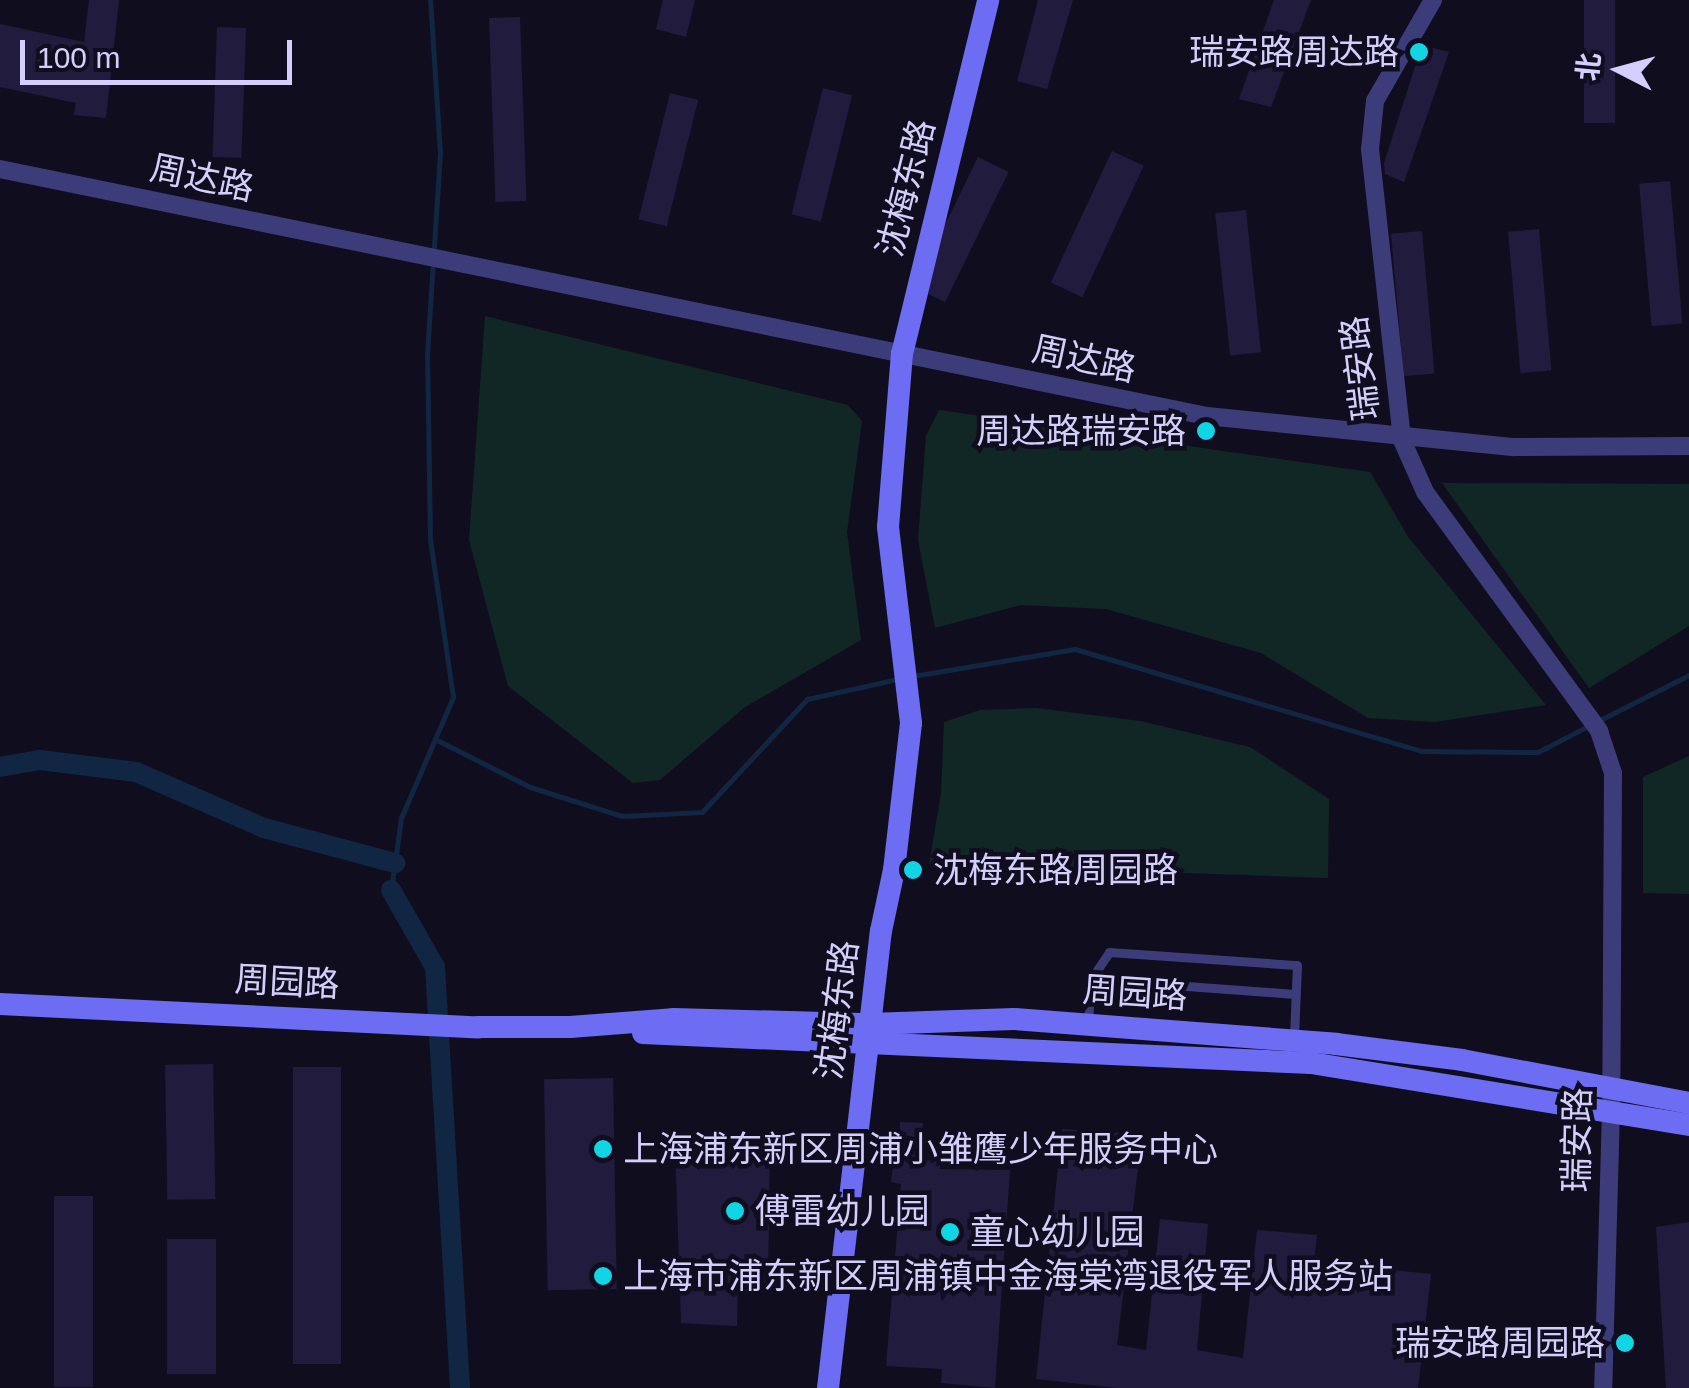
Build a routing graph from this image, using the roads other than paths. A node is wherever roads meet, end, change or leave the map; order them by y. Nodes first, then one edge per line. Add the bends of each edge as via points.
1 (988, 0) edge
2 (1432, 0) edge
3 (0, 169) edge
4 (902, 354) junction
5 (1402, 440) junction
6 (1689, 446) edge
7 (1091, 980) junction
8 (1294, 994) junction
9 (0, 1004) edge
10 (1088, 1024) junction
11 (869, 1035) junction
12 (1294, 1040) junction
13 (1611, 1099) junction
14 (1689, 1103) edge
15 (1689, 1125) edge
16 (828, 1377) edge
17 (1603, 1388) edge

1 - 4 street, 沈梅东路
2 - 5 street, 瑞安路 via 1375,101 1370,149
3 - 4 street, 周达路
4 - 5 street, 周达路 via 1207,416
4 - 11 street, 沈梅东路 via 888,527 912,723
5 - 6 street, 周达路 via 1532,448
5 - 13 street, 瑞安路 via 1425,492 1599,731 1612,773
7 - 8 lane
7 - 8 lane via 1109,952 1297,965
7 - 10 lane
8 - 12 lane
9 - 11 street, 周园路 via 478,1027
10 - 11 street, 周园路 via 1014,1020
10 - 12 street, 周园路
11 - 13 street, 周园路 via 1312,1063
11 - 16 street, 沈梅东路
12 - 13 street, 周园路 via 1462,1060
13 - 14 street, 周园路
13 - 15 street, 周园路
13 - 17 street, 瑞安路

